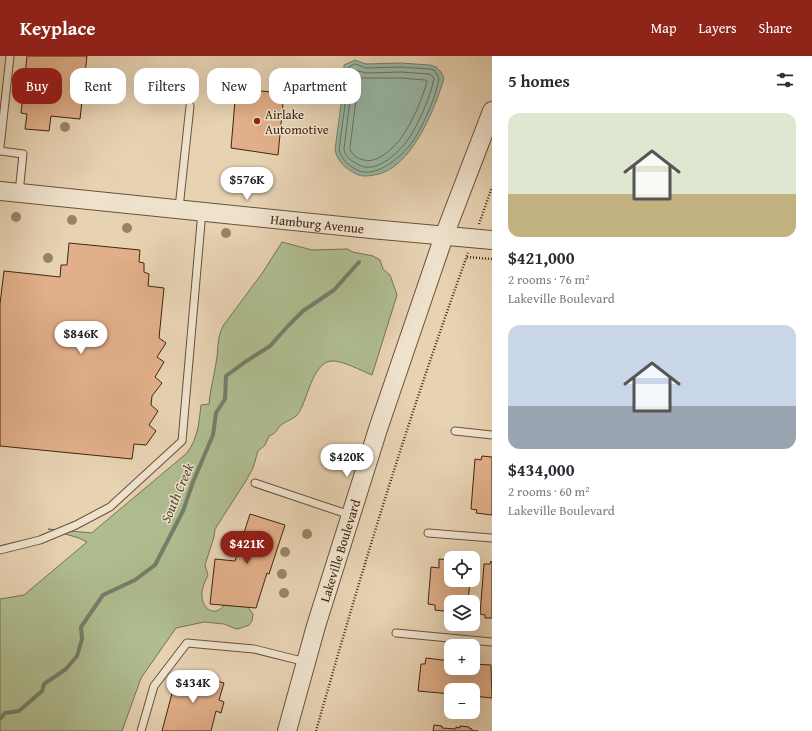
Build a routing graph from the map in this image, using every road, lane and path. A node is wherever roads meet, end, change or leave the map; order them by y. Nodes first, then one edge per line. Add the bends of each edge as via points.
1 (10, 56) edge
2 (190, 106) dead end
3 (492, 111) edge
4 (0, 147) edge
5 (0, 151) edge
6 (492, 187) edge
7 (0, 191) edge
8 (19, 193) junction
9 (179, 209) junction
10 (202, 211) junction
11 (444, 236) junction
12 (474, 238) junction
13 (492, 240) edge
14 (467, 257) junction
15 (492, 260) edge
16 (455, 432) dead end
17 (492, 435) edge
18 (255, 483) dead end
19 (350, 516) junction
20 (428, 533) dead end
21 (492, 538) edge
22 (0, 550) edge
23 (396, 633) dead end
24 (492, 642) edge
25 (306, 662) junction
26 (141, 731) edge
27 (287, 731) edge
28 (316, 731) edge

1 - 4 lane
2 - 9 lane
3 - 11 street, Lakeville Boulevard
5 - 8 lane via 23,154
6 - 12 path
7 - 8 street, Hamburg Avenue
8 - 9 street, Hamburg Avenue
9 - 10 street, Hamburg Avenue
10 - 11 street, Hamburg Avenue
10 - 22 lane via 182,442 110,507 40,540
11 - 12 street, Hamburg Avenue
11 - 19 street, Lakeville Boulevard
12 - 13 street, Hamburg Avenue
12 - 14 path
14 - 15 path
14 - 28 path via 387,494
16 - 17 lane
18 - 19 lane
19 - 25 street, Lakeville Boulevard
20 - 21 lane
23 - 24 lane
25 - 26 lane via 254,649 187,643 154,686
25 - 27 street, Lakeville Boulevard

